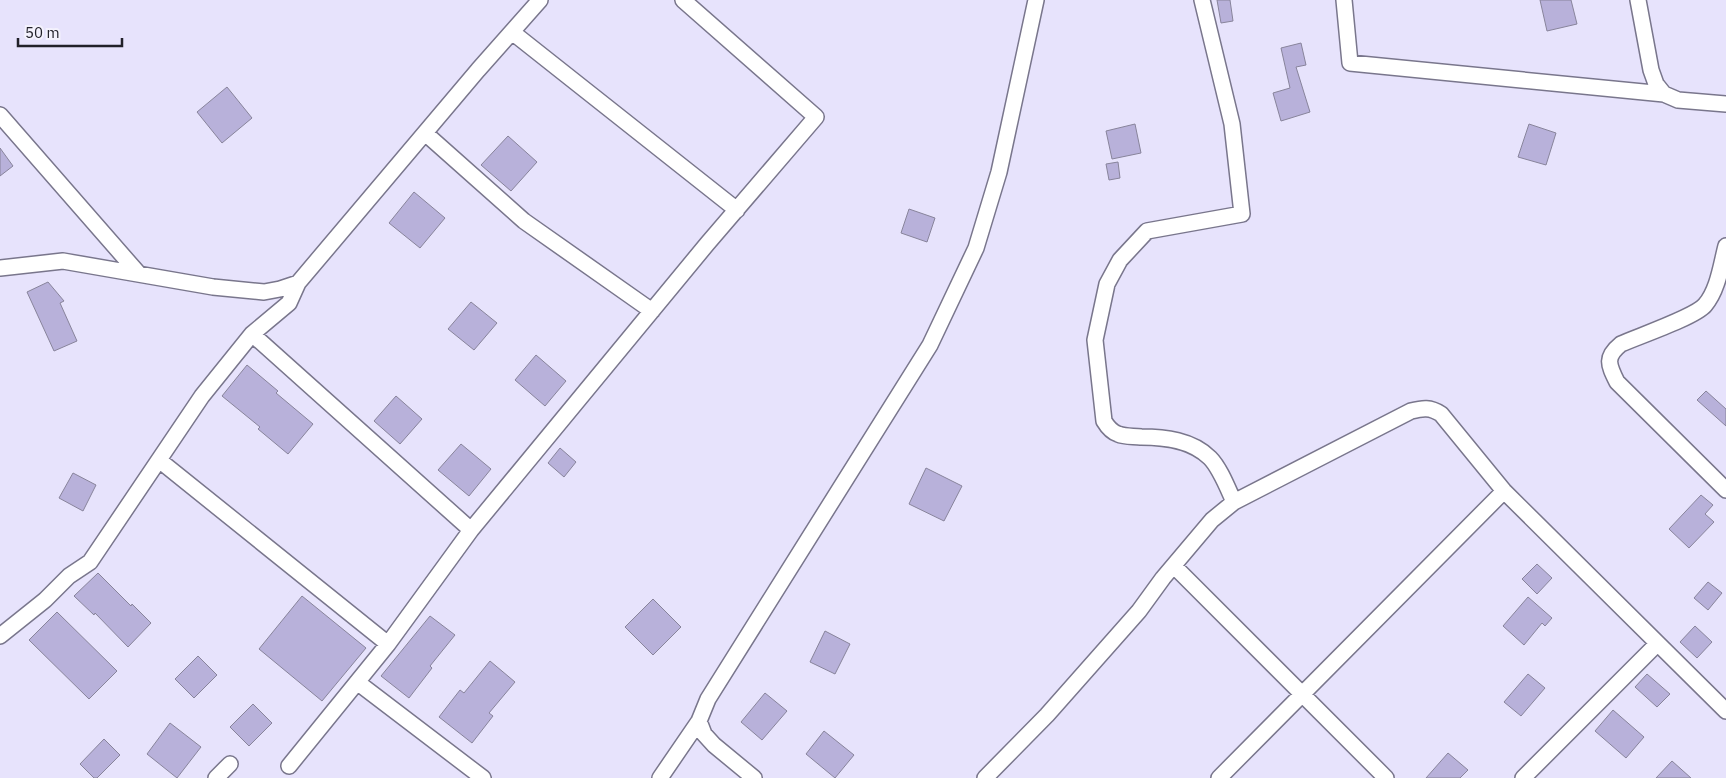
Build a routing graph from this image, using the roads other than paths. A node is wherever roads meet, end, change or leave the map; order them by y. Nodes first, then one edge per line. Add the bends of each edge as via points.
1 (540, 0) edge
2 (684, 0) edge
3 (1036, 0) edge
4 (1202, 0) edge
5 (1344, 0) edge
6 (1638, 0) edge
7 (512, 32) junction
8 (1664, 94) junction
9 (1726, 104) edge
10 (0, 115) edge
11 (425, 133) junction
12 (736, 210) junction
13 (1726, 246) edge
14 (0, 268) edge
15 (138, 273) junction
16 (298, 283) junction
17 (652, 311) junction
18 (252, 334) junction
19 (159, 460) junction
20 (1726, 490) edge
21 (1504, 491) junction
22 (1234, 502) junction
23 (471, 530) junction
24 (1174, 566) junction
25 (0, 636) edge
26 (388, 644) junction
27 (1657, 644) junction
28 (357, 682) junction
29 (1303, 694) junction
30 (1726, 711) edge
31 (699, 721) junction
32 (230, 764) dead end
33 (289, 766) dead end
34 (216, 778) edge
35 (483, 778) edge
36 (660, 778) edge
37 (754, 778) edge
38 (985, 778) edge
39 (1219, 778) edge
40 (1386, 778) edge
41 (1523, 778) edge

1 - 7 street
2 - 12 street via 816,118
3 - 31 street via 996,181 976,248 930,346 708,699
4 - 22 street via 1232,124 1242,214 1146,231 1120,260 1107,284 1095,340 1104,421 1109,428 1130,437 1167,437 1189,444 1210,458
5 - 8 street via 1350,63
6 - 8 street via 1651,70
7 - 11 street
7 - 12 street
8 - 9 street via 1678,100
10 - 15 street
11 - 16 street
11 - 17 street via 524,222
12 - 17 street
13 - 20 street via 1706,304 1695,313 1621,344 1612,351 1609,360 1617,382
14 - 15 street via 63,261
15 - 16 street via 213,287 264,292
16 - 18 street via 289,303
17 - 23 street
18 - 19 street via 202,396
18 - 23 street
19 - 25 street via 90,562 69,576
19 - 26 street
21 - 22 street via 1441,414 1431,408 1422,408
21 - 27 street
21 - 29 street
22 - 24 street via 1212,520
23 - 26 street
24 - 29 street
24 - 38 street via 1139,611 1060,700
26 - 28 street
27 - 30 street
27 - 41 street
28 - 33 street
28 - 35 street
29 - 39 street
29 - 40 street
31 - 36 street
31 - 37 street via 704,734 714,745
32 - 34 street

